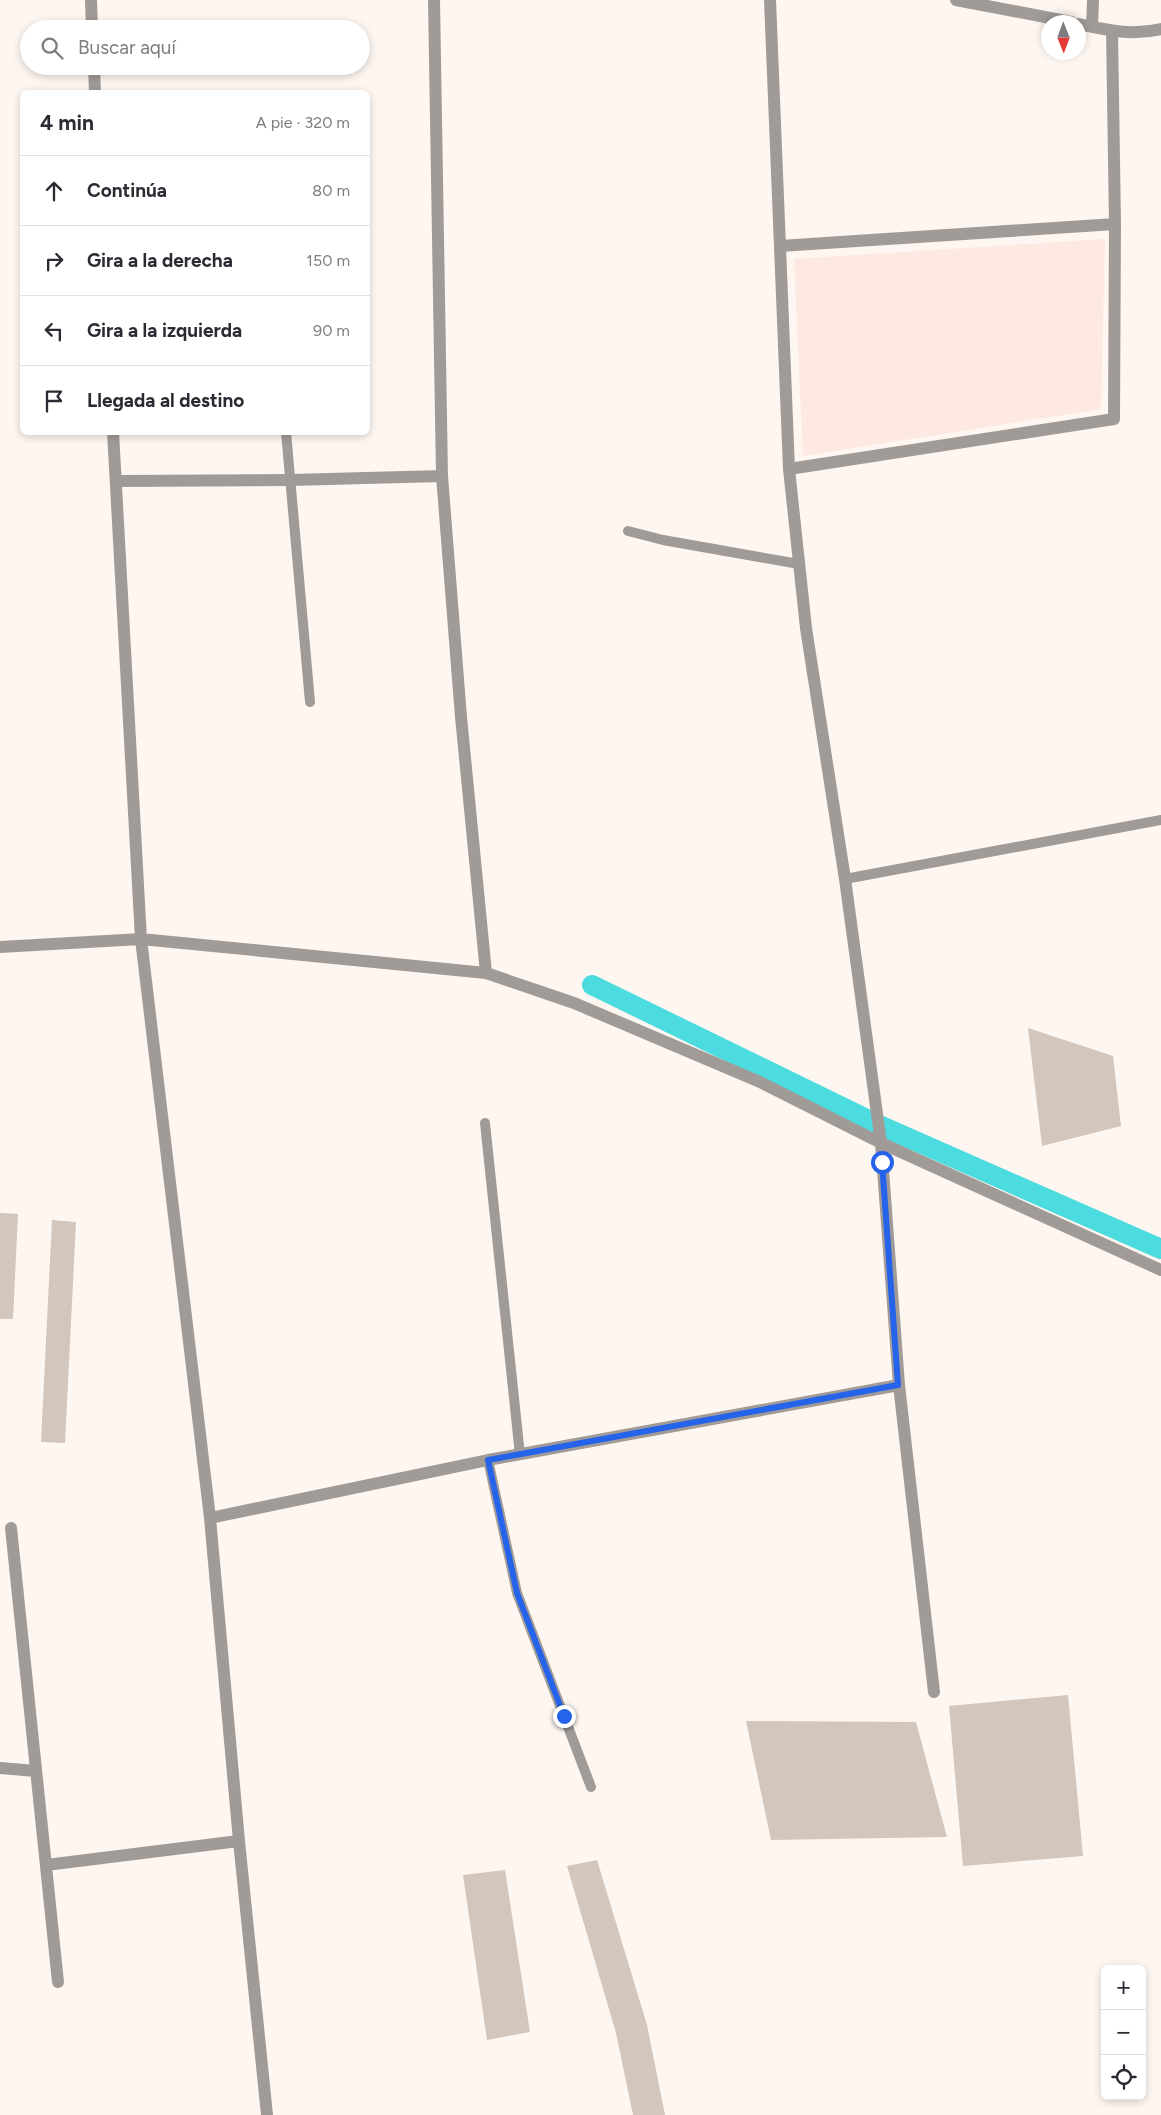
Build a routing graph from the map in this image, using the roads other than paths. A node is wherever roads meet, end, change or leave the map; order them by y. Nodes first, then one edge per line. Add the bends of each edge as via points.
1 (90, 0) edge
2 (434, 0) edge
3 (770, 0) edge
4 (956, 0) edge
5 (1093, 0) edge
6 (1041, 16) edge
7 (91, 20) edge
8 (1086, 26) edge
9 (1092, 27) junction
10 (1161, 29) edge
11 (1112, 31) junction
12 (94, 75) edge
13 (95, 90) edge
14 (1115, 224) junction
15 (780, 246) junction
16 (113, 435) edge
17 (286, 435) edge
18 (789, 469) junction
19 (442, 476) junction
20 (290, 480) junction
21 (116, 481) junction
22 (628, 531) dead end
23 (799, 564) junction
24 (310, 702) dead end
25 (1161, 820) edge
26 (845, 879) junction
27 (141, 939) junction
28 (0, 947) edge
29 (486, 973) junction
30 (485, 1122) dead end
31 (881, 1143) junction
32 (1161, 1270) edge
33 (898, 1385) junction
34 (520, 1455) junction
35 (488, 1460) junction
36 (210, 1518) junction
37 (11, 1528) dead end
38 (934, 1692) dead end
39 (0, 1768) edge
40 (36, 1771) junction
41 (591, 1787) dead end
42 (239, 1841) junction
43 (46, 1865) junction
44 (58, 1982) dead end
45 (267, 2115) edge

1 - 7 street
2 - 19 street
3 - 15 street
4 - 6 street
5 - 9 street
8 - 9 street
9 - 11 street
10 - 11 street via 1142,33
11 - 14 street
12 - 13 street
14 - 15 street
14 - 18 street via 1114,418
15 - 18 street
16 - 21 street
17 - 20 lane
18 - 23 street
19 - 20 street
19 - 29 street
20 - 21 street
20 - 24 lane
21 - 27 street
22 - 23 lane
23 - 26 street
25 - 26 lane
26 - 31 street
27 - 28 street
27 - 29 street
27 - 36 street
29 - 31 street via 574,1003 760,1082
30 - 34 lane
31 - 32 street
31 - 33 street
33 - 34 street
33 - 38 street
34 - 35 street
35 - 36 street
35 - 41 lane via 517,1593
36 - 42 street
37 - 40 street
39 - 40 street
40 - 43 street
42 - 43 street
42 - 45 street
43 - 44 street

